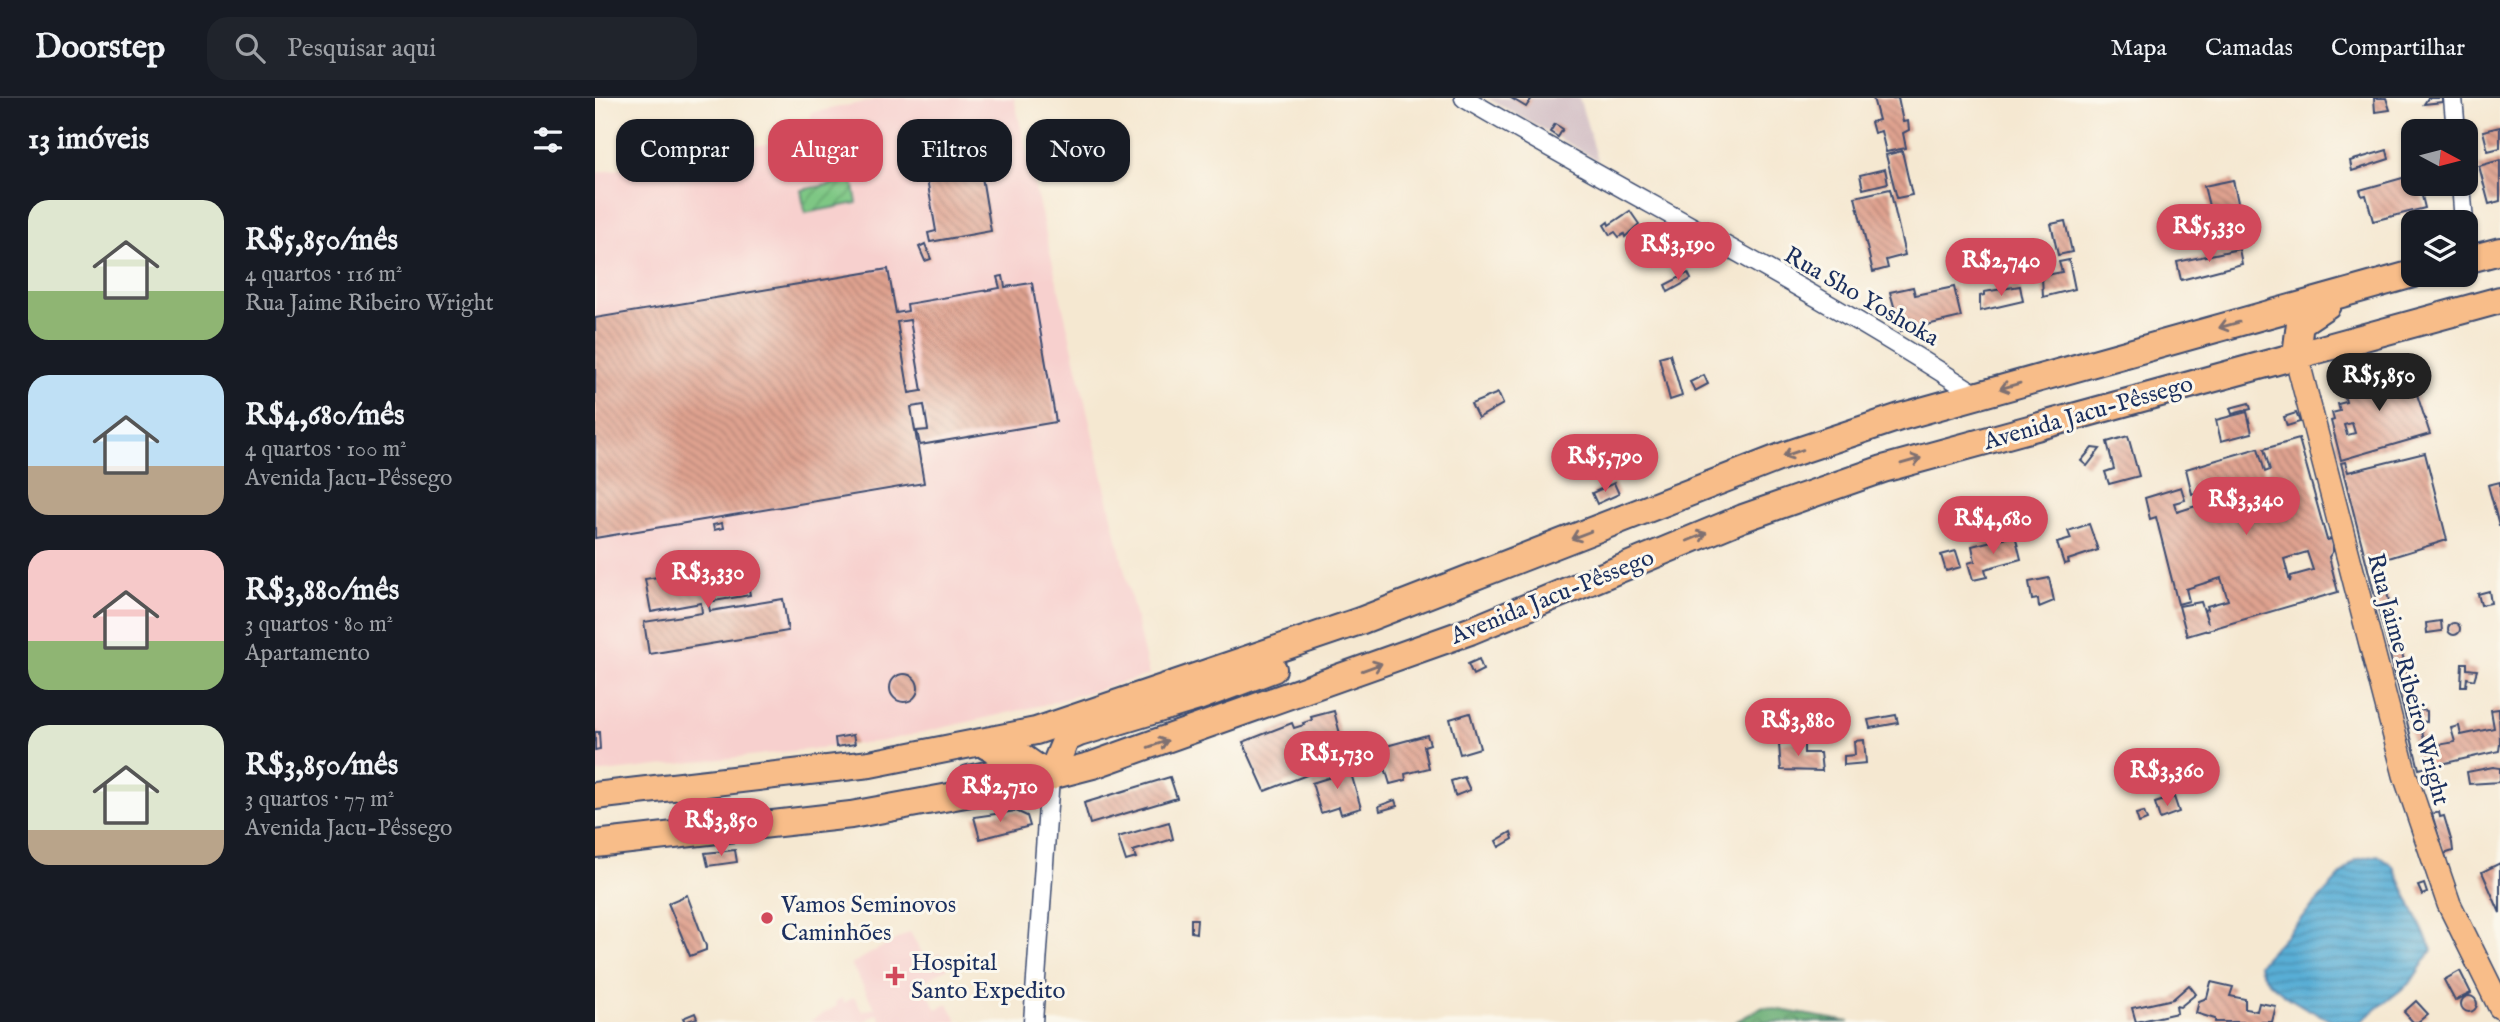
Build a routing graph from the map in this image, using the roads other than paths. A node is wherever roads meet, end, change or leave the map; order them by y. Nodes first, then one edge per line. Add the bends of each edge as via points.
1 (1464, 98) edge
2 (2453, 98) edge
3 (2455, 119) edge
4 (2500, 251) edge
5 (2478, 253) edge
6 (2401, 277) edge
7 (2360, 289) junction
8 (2500, 300) edge
9 (2267, 314) junction
10 (2297, 355) junction
11 (1977, 395) junction
12 (1329, 632) junction
13 (1249, 678) junction
14 (985, 746) junction
15 (1093, 765) junction
16 (1049, 777) junction
17 (595, 796) edge
18 (792, 822) junction
19 (595, 844) edge
20 (2500, 1007) edge
21 (1033, 1022) edge

1 - 11 street, Rua Sho Yoshoka via 1787,280
2 - 3 street
4 - 5 highway
6 - 7 highway, Avenida Jacu-Pêssego
7 - 9 highway, Avenida Jacu-Pêssego
7 - 10 highway via 2302,319 2296,336
8 - 10 highway, Avenida Jacu-Pêssego
9 - 10 highway via 2289,332
9 -> 11 highway, Avenida Jacu-Pêssego
15 -> 10 highway, Avenida Jacu-Pêssego via 1425,648 1743,518 1883,469
10 - 20 main road, Rua Jaime Ribeiro Wright via 2405,775 2449,904
11 -> 12 highway, Avenida Jacu-Pêssego via 1786,455
12 - 13 highway via 1303,657
12 - 14 highway, Avenida Jacu-Pêssego
13 - 15 highway via 1224,696 1084,742 1080,753
13 - 16 highway via 1066,739
14 - 16 highway via 1013,751
14 - 17 highway, Avenida Jacu-Pêssego via 860,766
14 - 18 highway via 1003,758 996,774 819,803
15 - 16 highway, Avenida Jacu-Pêssego
16 - 18 highway, Avenida Jacu-Pêssego via 928,802
16 - 21 street
18 - 19 highway, Avenida Jacu-Pêssego

